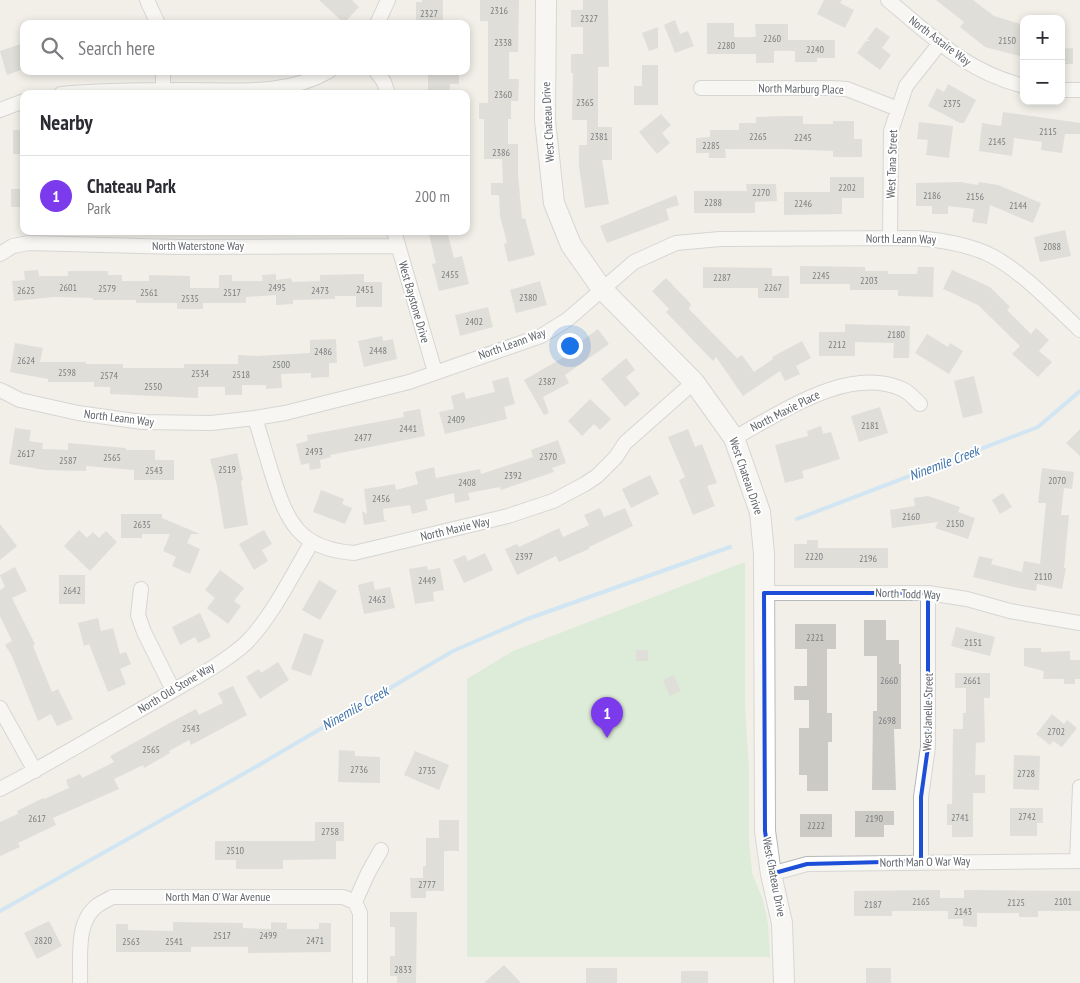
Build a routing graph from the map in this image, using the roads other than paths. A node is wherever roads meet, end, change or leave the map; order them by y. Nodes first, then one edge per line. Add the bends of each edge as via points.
1 (147, 0) edge
2 (388, 0) edge
3 (546, 0) edge
4 (888, 0) edge
5 (156, 20) edge
6 (379, 20) edge
7 (940, 43) junction
8 (163, 75) edge
9 (321, 75) edge
10 (379, 75) edge
11 (1020, 85) edge
12 (701, 88) dead end
13 (163, 90) joint
14 (387, 90) edge
15 (1065, 90) edge
16 (1080, 90) edge
17 (20, 103) edge
18 (898, 109) junction
19 (0, 110) edge
20 (395, 235) edge
21 (890, 238) junction
22 (398, 246) junction
23 (0, 254) edge
24 (602, 289) junction
25 (1077, 322) edge
26 (435, 372) junction
27 (694, 382) junction
28 (0, 390) edge
29 (920, 404) dead end
30 (255, 418) junction
31 (734, 438) junction
32 (312, 542) junction
33 (140, 589) dead end
34 (764, 593) junction
35 (928, 593) junction
36 (1080, 623) edge
37 (173, 690) junction
38 (0, 708) edge
39 (35, 771) junction
40 (1080, 787) edge
41 (0, 789) edge
42 (382, 850) dead end
43 (922, 861) junction
44 (1078, 861) edge
45 (771, 874) junction
46 (355, 902) junction
47 (80, 983) edge
48 (360, 983) edge
49 (784, 983) edge

1 - 5 street
2 - 6 street
3 - 24 street, West Chateau Drive via 545,120 554,203 570,245
4 - 7 street, North Astaire Way
7 - 11 street, North Astaire Way via 965,63
7 - 18 street, West Tana Street via 906,86
8 - 13 street
9 - 13 street via 278,89
10 - 14 street
12 - 18 street, North Marburg Place via 831,88 847,90
15 - 16 street
17 - 19 street
18 - 21 street, West Tana Street via 891,131
20 - 22 street, West Baystone Drive
21 - 24 street, North Leann Way via 720,239 676,243 634,262
21 - 25 street, North Leann Way via 946,240 991,255
22 - 23 street, North Waterstone Way via 177,247 29,243 13,246
22 - 26 street, West Baystone Drive
24 - 26 street, North Leann Way via 567,320 541,336
24 - 27 street, West Chateau Drive
26 - 30 street, North Leann Way via 394,386
27 - 31 street, West Chateau Drive
27 - 32 street, North Maxie Way via 624,443 616,457 597,476 553,501 508,516 354,553 337,552
28 - 30 street, North Leann Way via 20,400 87,415 142,422 211,423
29 - 31 street, North Maxie Place via 904,390 891,385 867,382 844,385 819,393
30 - 32 street, North Maxie Way via 286,515
31 - 34 street, West Chateau Drive via 760,512
32 - 37 street, North Old Stone Way via 266,618 247,642
33 - 37 street via 138,615
34 - 35 street, North Todd Way
34 - 45 street, West Chateau Drive via 765,831
35 - 36 street, North Todd Way
35 - 43 street, West Janelle Street via 928,747 922,797
37 - 39 street, North Old Stone Way
38 - 39 street
39 - 41 street, North Old Stone Way
40 - 44 street
42 - 46 street
43 - 44 street, North Man O War Way
43 - 45 street, North Man O War Way via 807,864
45 - 49 street, West Chateau Drive via 782,923
46 - 47 street, North Man O' War Avenue via 343,897 112,897 97,906 87,918 81,934
46 - 48 street via 360,913

